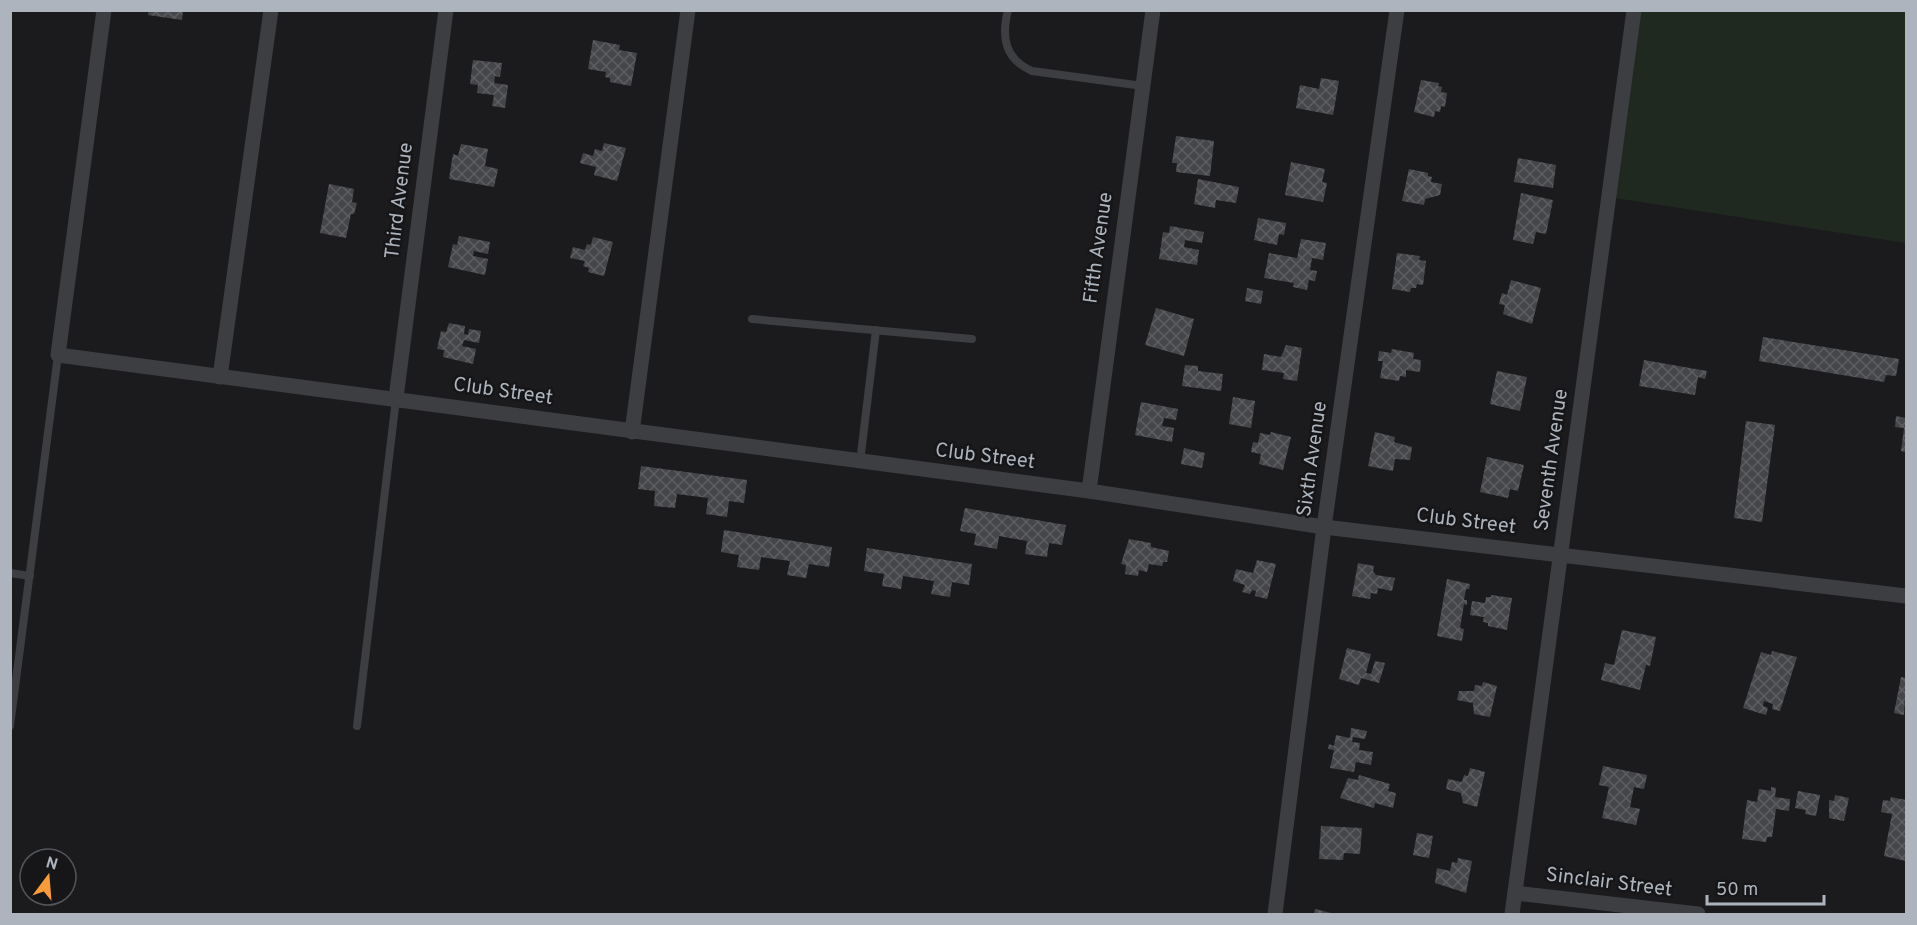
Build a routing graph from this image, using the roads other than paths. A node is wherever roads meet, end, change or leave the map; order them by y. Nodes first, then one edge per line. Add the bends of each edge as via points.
1 (104, 10) edge
2 (271, 10) edge
3 (446, 10) edge
4 (688, 10) edge
5 (1008, 10) edge
6 (1153, 10) edge
7 (1397, 10) edge
8 (1634, 10) edge
9 (1143, 86) junction
10 (752, 319) dead end
11 (876, 330) junction
12 (972, 339) dead end
13 (58, 355) junction
14 (220, 377) junction
15 (396, 398) junction
16 (632, 432) junction
17 (860, 462) junction
18 (1089, 491) junction
19 (1324, 527) junction
20 (1560, 555) junction
21 (10, 573) edge
22 (30, 576) junction
23 (1906, 596) edge
24 (10, 726) edge
25 (357, 726) dead end
26 (1515, 893) junction
27 (1275, 915) edge
28 (1512, 915) edge
29 (1698, 915) edge

1 - 13 street
2 - 14 street
3 - 15 street, Third Avenue
4 - 16 street
5 - 9 lane via 1005,39 1019,65 1032,71
6 - 9 street, Fifth Avenue
7 - 19 street, Sixth Avenue
8 - 20 street, Seventh Avenue
9 - 18 street, Fifth Avenue
10 - 11 lane
11 - 12 lane
11 - 17 lane
13 - 14 street, Club Street
13 - 22 lane
14 - 15 street, Club Street
15 - 16 street, Club Street
15 - 25 lane
16 - 17 street, Club Street
17 - 18 street, Club Street
18 - 19 street, Club Street
19 - 20 street, Club Street
19 - 27 street, Sixth Avenue
20 - 23 street, Club Street
20 - 26 street, Seventh Avenue
21 - 22 lane
22 - 24 lane
26 - 28 street, Seventh Avenue
26 - 29 street, Sinclair Street

